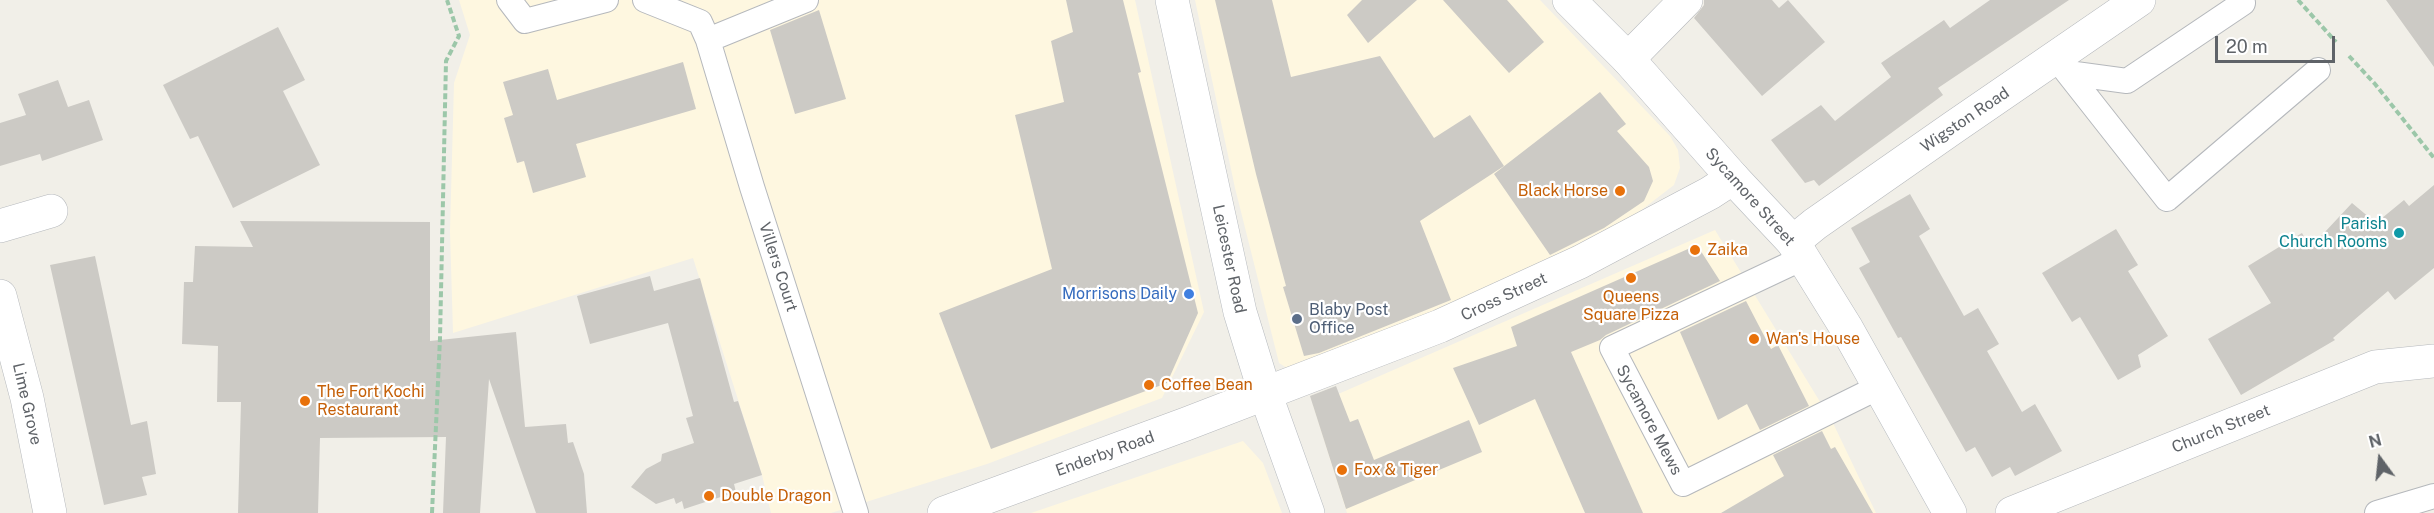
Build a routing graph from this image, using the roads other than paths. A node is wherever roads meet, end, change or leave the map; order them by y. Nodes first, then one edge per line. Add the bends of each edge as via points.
1 (509, 0) edge
2 (606, 0) edge
3 (645, 0) edge
4 (806, 0) edge
5 (1172, 0) edge
6 (1569, 0) edge
7 (1686, 0) edge
8 (2139, 0) edge
9 (2243, 3) dead end
10 (704, 31) junction
11 (1628, 59) junction
12 (2062, 65) junction
13 (2318, 70) dead end
14 (1733, 178) junction
15 (51, 211) dead end
16 (0, 226) edge
17 (1798, 250) junction
18 (0, 296) edge
19 (2434, 361) edge
20 (1879, 387) junction
21 (1265, 393) junction
22 (2434, 496) edge
23 (962, 510) edge
24 (50, 513) edge
25 (856, 513) edge
26 (1308, 513) edge
27 (1950, 513) edge
28 (2012, 513) edge
29 (2377, 513) edge

1 - 2 lane via 525,21
3 - 10 lane
4 - 10 lane
5 - 21 street, Leicester Road via 1240,312
6 - 11 street, Sycamore Street
7 - 11 street
8 - 12 street, Wigston Road
9 - 12 lane via 2127,81
10 - 25 lane, Villers Court
11 - 14 street, Sycamore Street
12 - 13 lane via 2167,199
12 - 17 street, Wigston Road via 1954,127 1815,224
14 - 17 street, Sycamore Street
14 - 21 street, Cross Street via 1580,262 1440,326
15 - 16 street
17 - 20 street, Sycamore Street
17 - 20 lane, Sycamore Mews via 1612,348 1683,484
18 - 24 street, Lime Grove via 27,398
19 - 28 street, Church Street via 2375,367
20 - 27 street, Sycamore Street
21 - 23 street, Enderby Road
21 - 26 street, Leicester Road
22 - 29 lane

